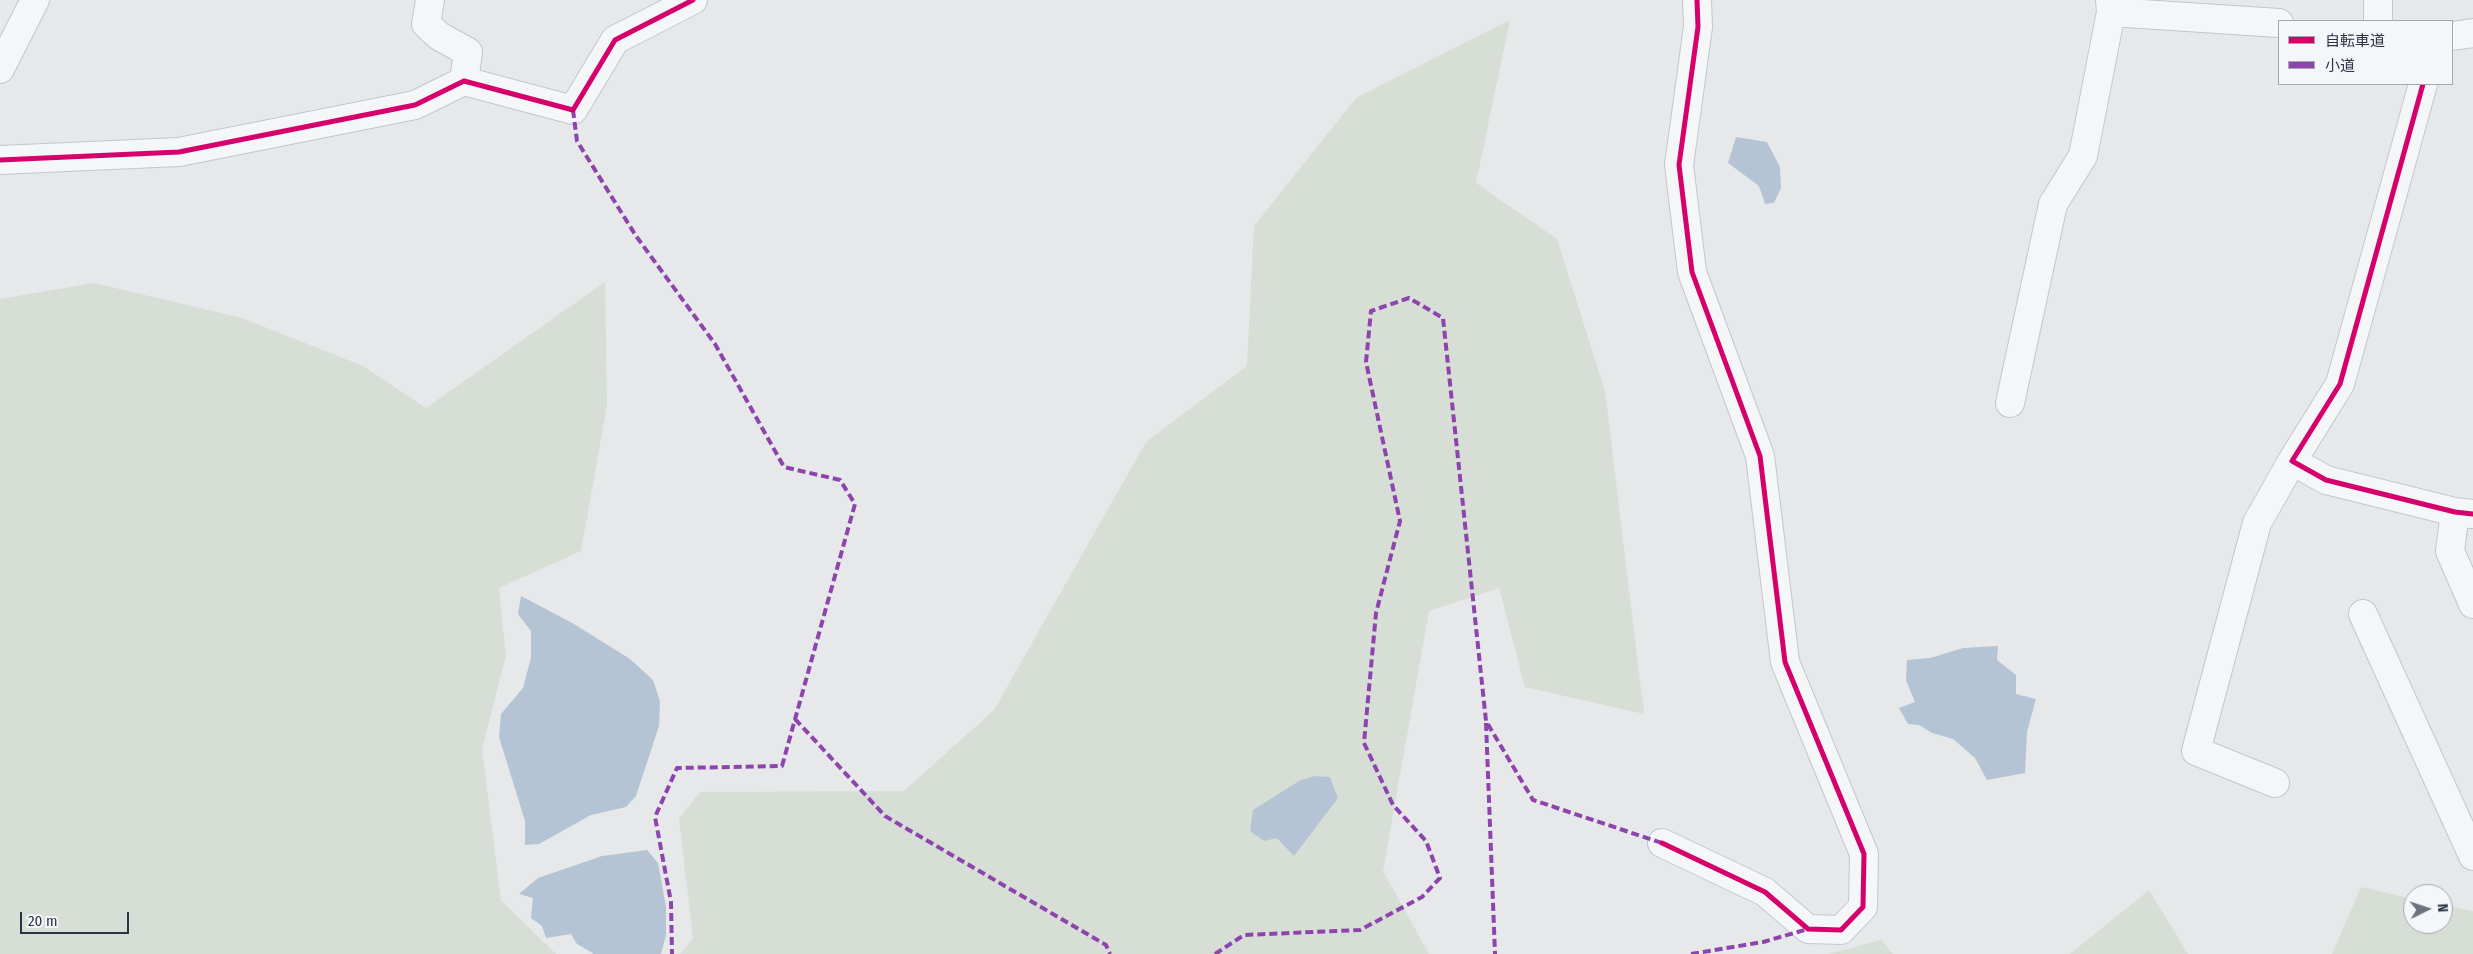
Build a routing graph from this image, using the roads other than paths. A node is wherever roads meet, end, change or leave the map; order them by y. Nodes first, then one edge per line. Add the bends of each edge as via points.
1 (35, 0) edge
2 (430, 0) edge
3 (693, 0) edge
4 (1697, 0) edge
5 (2378, 0) edge
6 (2110, 6) edge
7 (2378, 20) edge
8 (2278, 23) edge
9 (2473, 33) edge
10 (2453, 36) edge
11 (0, 69) edge
12 (464, 81) junction
13 (2423, 85) edge
14 (0, 160) edge
15 (2010, 403) dead end
16 (2292, 461) junction
17 (2464, 513) edge
18 (2473, 604) edge
19 (2363, 614) dead end
20 (2275, 783) dead end
21 (1662, 843) dead end
22 (2473, 856) edge

1 - 11 street
2 - 12 street via 426,24 439,36 468,52
3 - 12 street via 615,40 573,110
4 - 21 street via 1698,26 1679,165 1692,272 1760,456 1786,662 1864,854 1863,907 1841,930 1808,928 1766,892
5 - 7 street
6 - 8 street
6 - 15 street via 2083,156 2053,204
9 - 10 street
12 - 14 street via 415,105 179,152
13 - 16 street via 2340,384
16 - 17 street via 2326,480
16 - 20 street via 2257,523 2196,751
17 - 18 street via 2450,552
19 - 22 street

